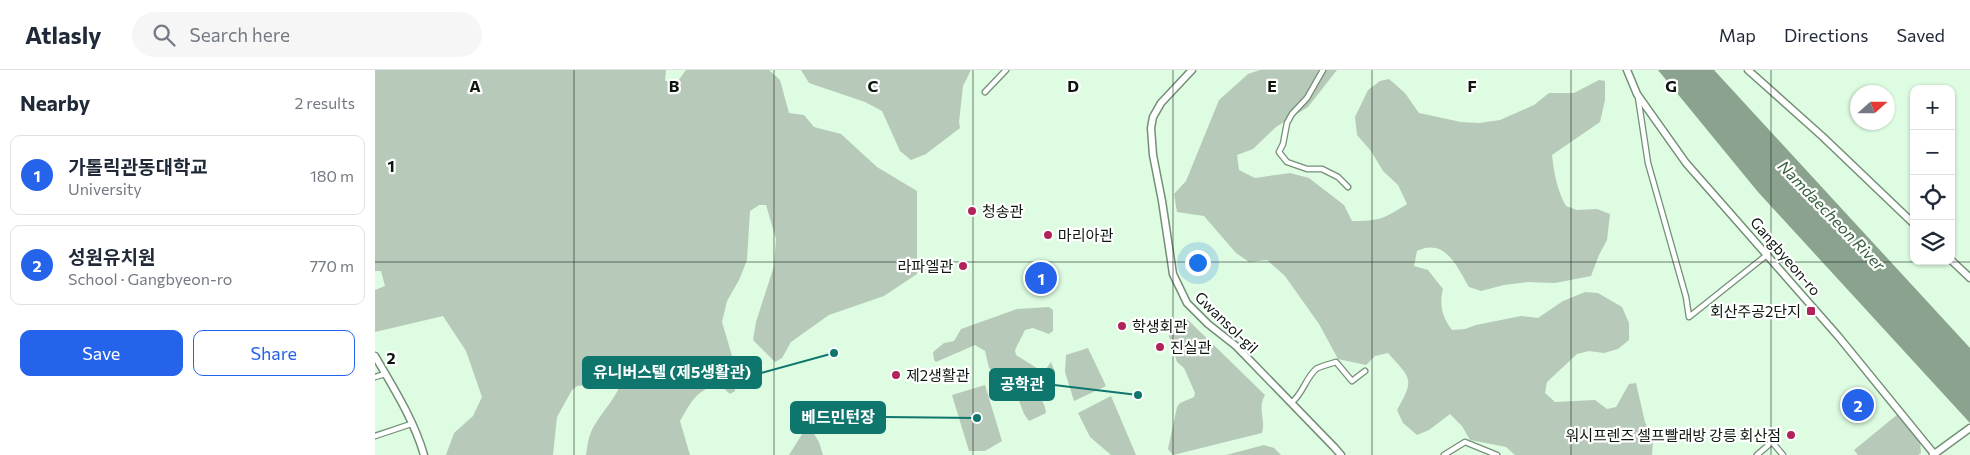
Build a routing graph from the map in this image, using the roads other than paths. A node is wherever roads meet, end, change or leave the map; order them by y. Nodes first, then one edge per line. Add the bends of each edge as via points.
1 (1006, 70) edge
2 (1323, 70) edge
3 (1627, 70) edge
4 (1748, 70) edge
5 (1188, 72) edge
6 (985, 92) dead end
7 (1637, 94) junction
8 (1348, 187) dead end
9 (1910, 220) edge
10 (1768, 254) junction
11 (1955, 264) edge
12 (1970, 278) edge
13 (375, 356) edge
14 (1365, 371) dead end
15 (385, 374) junction
16 (375, 377) edge
17 (1291, 403) junction
18 (411, 424) junction
19 (1970, 428) edge
20 (375, 436) edge
21 (424, 455) edge
22 (1341, 455) edge
23 (1444, 455) edge
24 (1497, 455) edge
25 (1757, 455) edge
26 (1783, 455) edge
27 (1934, 455) edge

1 - 6 street
2 - 8 street via 1307,98 1291,114 1279,152 1287,162 1307,170 1322,169
3 - 7 street, Gangbyeon-ro
4 - 9 street
5 - 17 street, Gwansol-gil via 1161,103 1153,116 1151,128 1173,274 1187,303 1236,346
7 - 10 street, Gangbyeon-ro via 1686,163
7 - 10 street via 1648,163 1689,316
10 - 27 street, Gangbyeon-ro
11 - 12 street
13 - 15 street
14 - 17 street via 1352,381 1336,362 1316,369 1298,398
15 - 16 street
15 - 18 street
17 - 22 street, Gwansol-gil
18 - 20 street
18 - 21 street
19 - 27 street, Gangbyeon-ro
23 - 24 street via 1465,442
25 - 26 street via 1772,442

